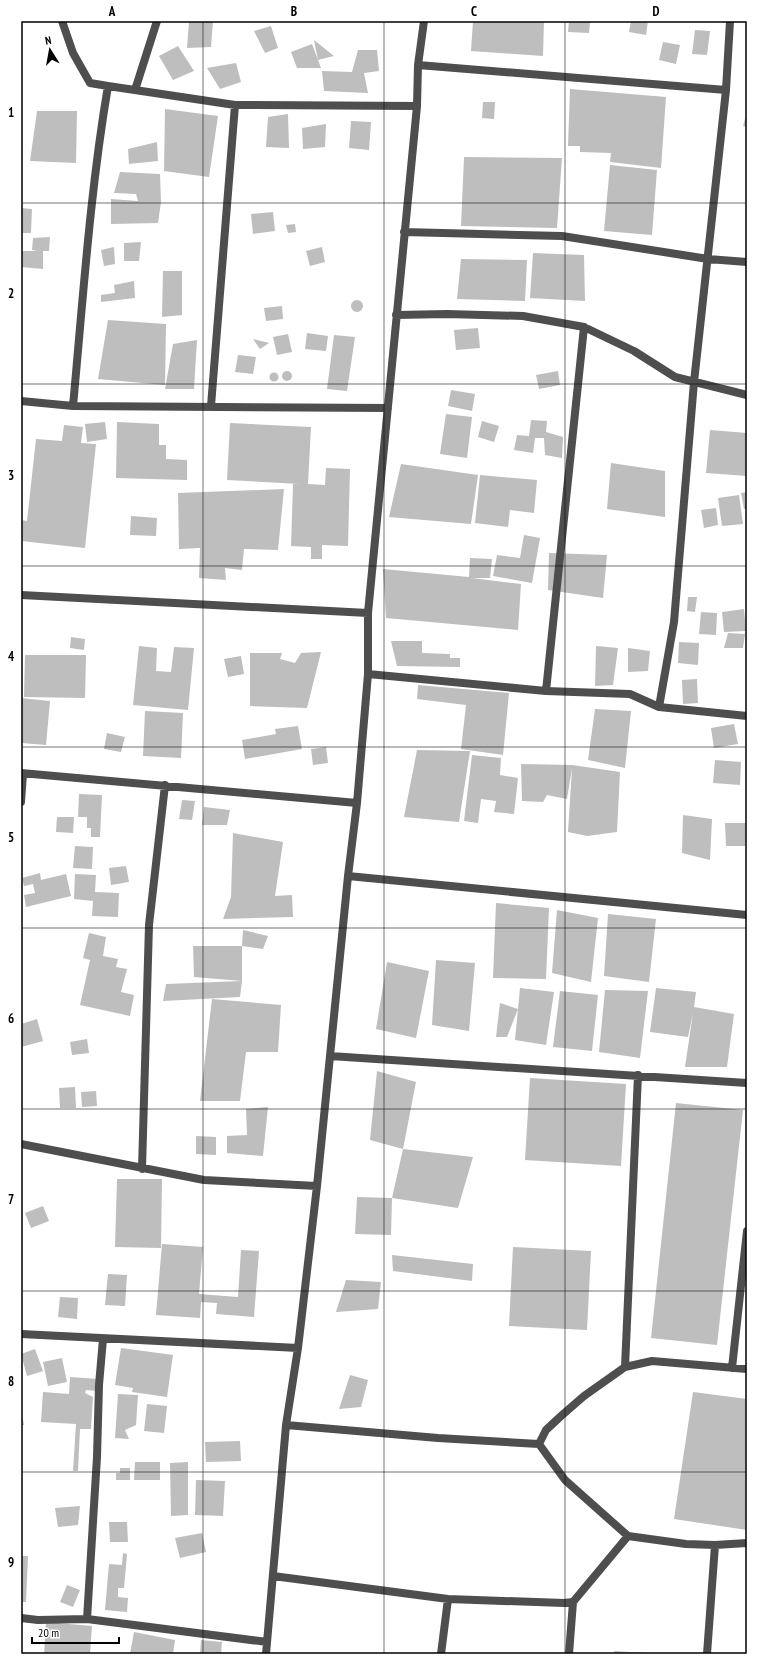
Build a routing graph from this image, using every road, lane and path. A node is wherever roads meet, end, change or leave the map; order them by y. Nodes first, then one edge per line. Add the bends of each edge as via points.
1 (62, 21) edge
2 (157, 21) edge
3 (424, 21) edge
4 (730, 21) edge
5 (418, 66) junction
6 (108, 86) junction
7 (135, 90) junction
8 (726, 90) junction
9 (235, 106) junction
10 (417, 106) junction
11 (404, 232) junction
12 (708, 258) junction
13 (747, 262) edge
14 (396, 315) junction
15 (584, 327) junction
16 (694, 382) junction
17 (747, 395) edge
18 (21, 401) edge
19 (73, 406) junction
20 (211, 406) junction
21 (388, 408) junction
22 (21, 595) edge
23 (368, 613) junction
24 (368, 674) junction
25 (546, 691) junction
26 (659, 707) junction
27 (747, 716) edge
28 (22, 773) edge
29 (165, 785) junction
30 (21, 802) edge
31 (357, 802) junction
32 (348, 876) junction
33 (747, 915) edge
34 (330, 1056) junction
35 (638, 1075) junction
36 (747, 1083) edge
37 (21, 1144) edge
38 (142, 1169) junction
39 (316, 1186) junction
40 (747, 1231) edge
41 (21, 1334) edge
42 (103, 1339) junction
43 (298, 1348) junction
44 (625, 1367) junction
45 (732, 1368) junction
46 (747, 1370) edge
47 (286, 1425) junction
48 (539, 1444) junction
49 (628, 1536) junction
50 (747, 1543) edge
51 (714, 1545) junction
52 (273, 1576) junction
53 (448, 1599) junction
54 (573, 1602) junction
55 (21, 1618) edge
56 (87, 1619) junction
57 (267, 1642) junction
58 (266, 1654) edge
59 (441, 1654) edge
60 (569, 1654) edge
61 (707, 1654) edge

1 - 6 street via 73,53 90,83
2 - 7 street
3 - 5 street
4 - 8 street
5 - 8 street
5 - 10 street
6 - 7 street
6 - 19 street via 93,193
7 - 9 street
8 - 12 street
9 - 10 street
9 - 20 street
10 - 11 street
11 - 12 street via 562,236
11 - 14 street
12 - 13 street
12 - 16 street
14 - 15 street via 523,316
14 - 21 street
15 - 16 street via 634,350 674,376
15 - 25 street
16 - 17 street
16 - 26 street via 674,622
18 - 19 street
19 - 20 street
20 - 21 street
21 - 23 street
22 - 23 street
23 - 24 street
24 - 25 street
24 - 31 street
25 - 26 street via 630,694
26 - 27 street
28 - 29 street
28 - 30 street
29 - 31 street
29 - 38 street via 149,925
31 - 32 street
32 - 33 street
32 - 34 street
34 - 35 street
34 - 39 street
35 - 36 street
35 - 44 street
37 - 38 street
38 - 39 street via 204,1180
39 - 43 street
40 - 45 street
41 - 42 street
42 - 43 street
42 - 56 street via 98,1385 97,1457
43 - 47 street
44 - 45 street via 652,1360
44 - 48 street via 561,1416 546,1430
45 - 46 street
47 - 48 street
47 - 52 street
48 - 49 street via 566,1480
49 - 51 street
49 - 54 street
50 - 51 street
51 - 61 street
52 - 53 street
52 - 57 street
53 - 54 street
53 - 59 street
54 - 60 street
55 - 56 street
56 - 57 street
57 - 58 street

